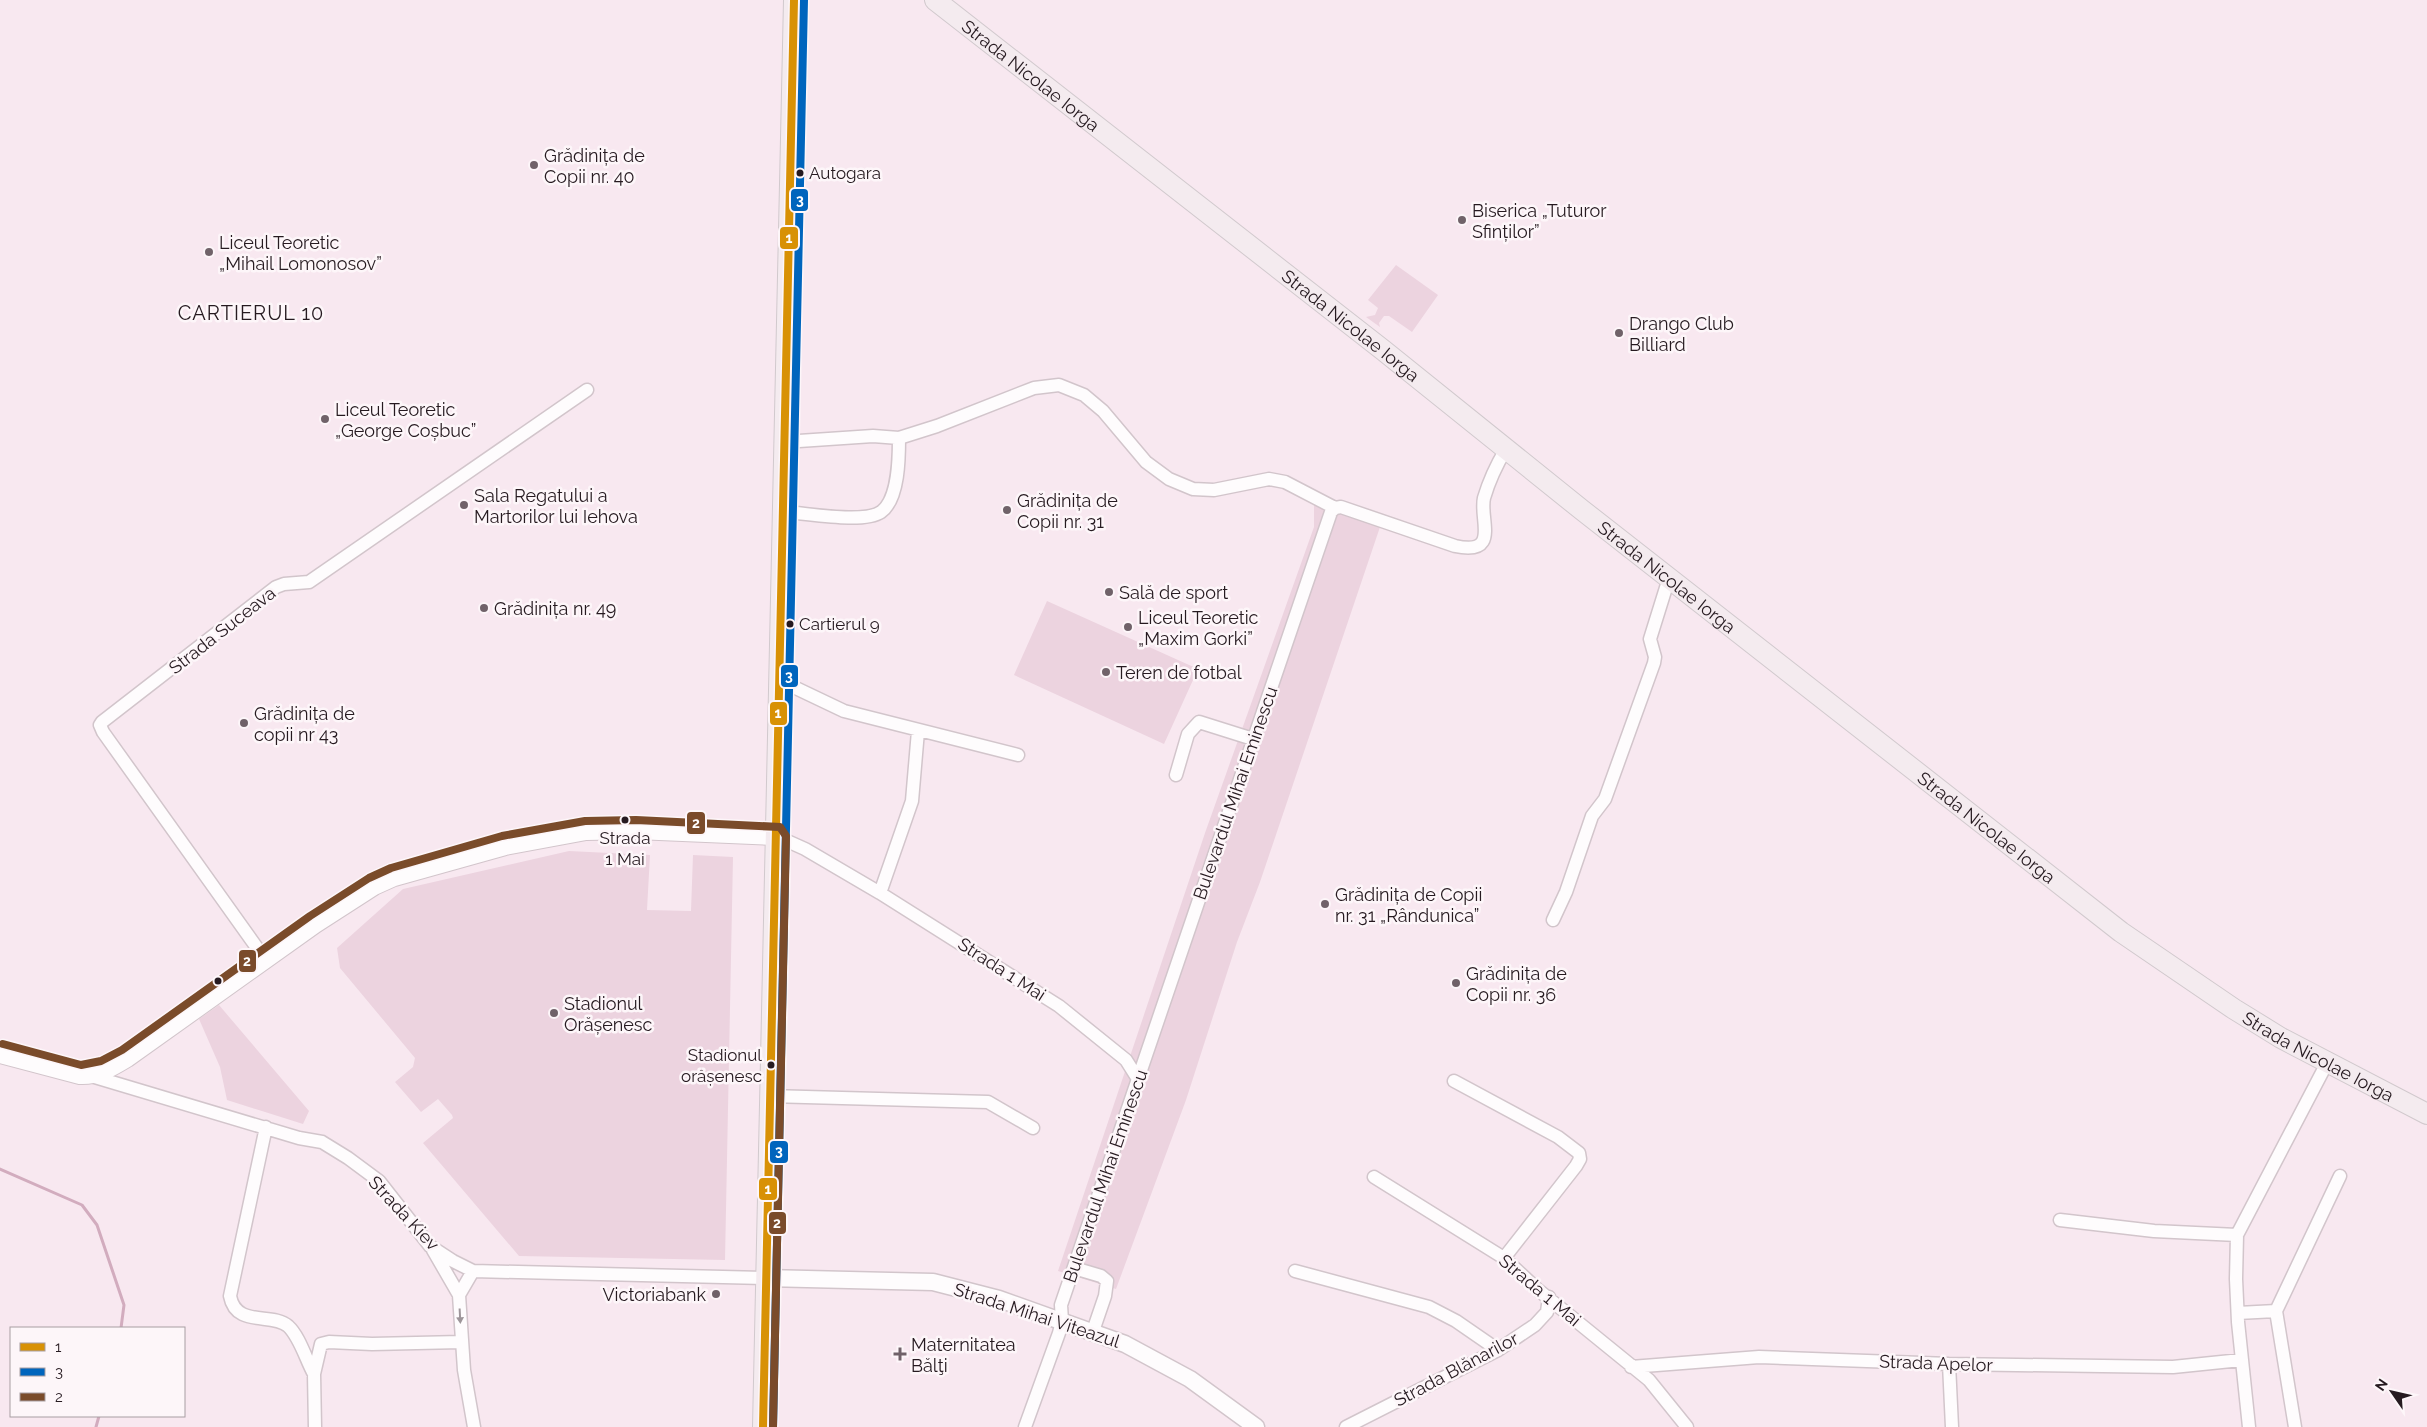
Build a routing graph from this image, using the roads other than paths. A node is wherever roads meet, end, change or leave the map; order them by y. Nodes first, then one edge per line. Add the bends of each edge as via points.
1 (935, 0) edge
2 (796, 3) edge
3 (587, 390) dead end
4 (900, 438) junction
5 (784, 442) junction
6 (1506, 448) junction
7 (1335, 508) junction
8 (784, 512) junction
9 (1670, 578) junction
10 (781, 681) junction
11 (918, 731) junction
12 (1253, 738) junction
13 (1018, 755) dead end
14 (1176, 775) dead end
15 (776, 836) junction
16 (880, 893) junction
17 (1552, 920) dead end
18 (265, 959) junction
19 (0, 1054) edge
20 (2327, 1063) junction
21 (88, 1076) junction
22 (1138, 1079) junction
23 (1454, 1081) dead end
24 (769, 1096) junction
25 (2427, 1114) edge
26 (266, 1126) junction
27 (1033, 1128) dead end
28 (2340, 1176) dead end
29 (1374, 1177) dead end
30 (2060, 1220) dead end
31 (2237, 1235) junction
32 (430, 1246) junction
33 (1504, 1258) junction
34 (1074, 1268) junction
35 (472, 1271) junction
36 (1295, 1271) dead end
37 (765, 1278) junction
38 (459, 1295) junction
39 (1549, 1297) junction
40 (2276, 1311) junction
41 (2238, 1313) junction
42 (1062, 1320) junction
43 (1093, 1331) junction
44 (461, 1342) junction
45 (1498, 1350) junction
46 (2241, 1360) junction
47 (1949, 1364) junction
48 (1631, 1367) junction
49 (314, 1374) junction
50 (315, 1427) edge
51 (474, 1427) edge
52 (763, 1427) edge
53 (1025, 1427) edge
54 (1256, 1427) edge
55 (1346, 1427) edge
56 (1687, 1427) edge
57 (1952, 1427) edge
58 (2249, 1427) edge
59 (2295, 1427) edge

1 - 6 main road, Strada Nicolae Iorga
2 - 5 main road
3 - 18 street, Strada Suceava via 309,582 276,587 100,725
4 - 5 street via 873,436
4 - 7 street via 1034,388 1059,385 1084,395 1103,411 1146,462 1169,479 1193,489 1214,490 1269,480 1285,482
4 - 8 street via 898,472 891,496 881,512 846,517
5 - 8 main road
6 - 7 street via 1488,485 1483,507 1487,529 1484,539 1478,544 1466,548 1454,546 1341,507
6 - 9 main road, Strada Nicolae Iorga
7 - 12 street, Bulevardul Mihai Eminescu via 1323,534
8 - 10 main road
9 - 17 street via 1650,639 1654,663 1605,798 1592,816 1564,898
9 - 20 main road, Strada Nicolae Iorga via 2121,932 2234,1009
10 - 11 street via 844,711 902,724
10 - 15 main road
11 - 13 street
11 - 16 street via 912,801
12 - 14 street via 1199,722 1188,734
12 - 22 street, Bulevardul Mihai Eminescu
15 - 16 street, Strada 1 Mai via 805,849
15 - 18 main road, Strada 1 Mai via 602,830 568,833 505,846 394,877 374,886
15 - 24 main road
16 - 22 street, Strada 1 Mai via 1059,1006 1126,1060
18 - 21 main road, Strada 1 Mai via 127,1058
19 - 21 main road, Strada Kiev
20 - 25 main road, Strada Nicolae Iorga
20 - 31 street
21 - 26 street, Strada Kiev
22 - 34 street, Bulevardul Mihai Eminescu
23 - 33 street via 1558,1138 1579,1154 1576,1166
24 - 27 street via 988,1102
24 - 37 main road
26 - 32 street, Strada Kiev via 322,1142 348,1158 379,1181
26 - 49 street via 231,1303 244,1314 261,1320 276,1320 289,1327
28 - 40 street
29 - 33 street, Strada 1 Mai
30 - 31 street via 2154,1231
31 - 41 street
32 - 35 street, Strada Kiev
32 - 38 street
33 - 39 street, Strada 1 Mai
34 - 42 street, Bulevardul Mihai Eminescu via 1061,1305
34 - 43 street via 1107,1281
35 - 37 street, Strada Kiev
35 - 38 street
36 - 45 street via 1429,1308 1456,1321
37 - 42 street, Strada Mihai Viteazul via 933,1282
37 - 52 main road
38 -> 44 street
39 - 45 street, Strada Blănarilor via 1543,1318
39 - 48 street, Strada 1 Mai
40 - 41 street
40 - 59 street
41 - 46 street
42 - 43 street, Strada Mihai Viteazul
42 - 53 street, Bulevardul Mihai Eminescu
43 - 54 street, Strada Mihai Viteazul via 1165,1364
44 - 49 street via 324,1342 319,1348
44 - 51 street
45 - 55 street, Strada Blănarilor
46 - 47 street, Strada Apelor via 2173,1367
46 - 58 street
47 - 48 street, Strada Apelor via 1759,1357
47 - 57 street
48 - 56 street, Strada 1 Mai via 1649,1380
49 - 50 street

